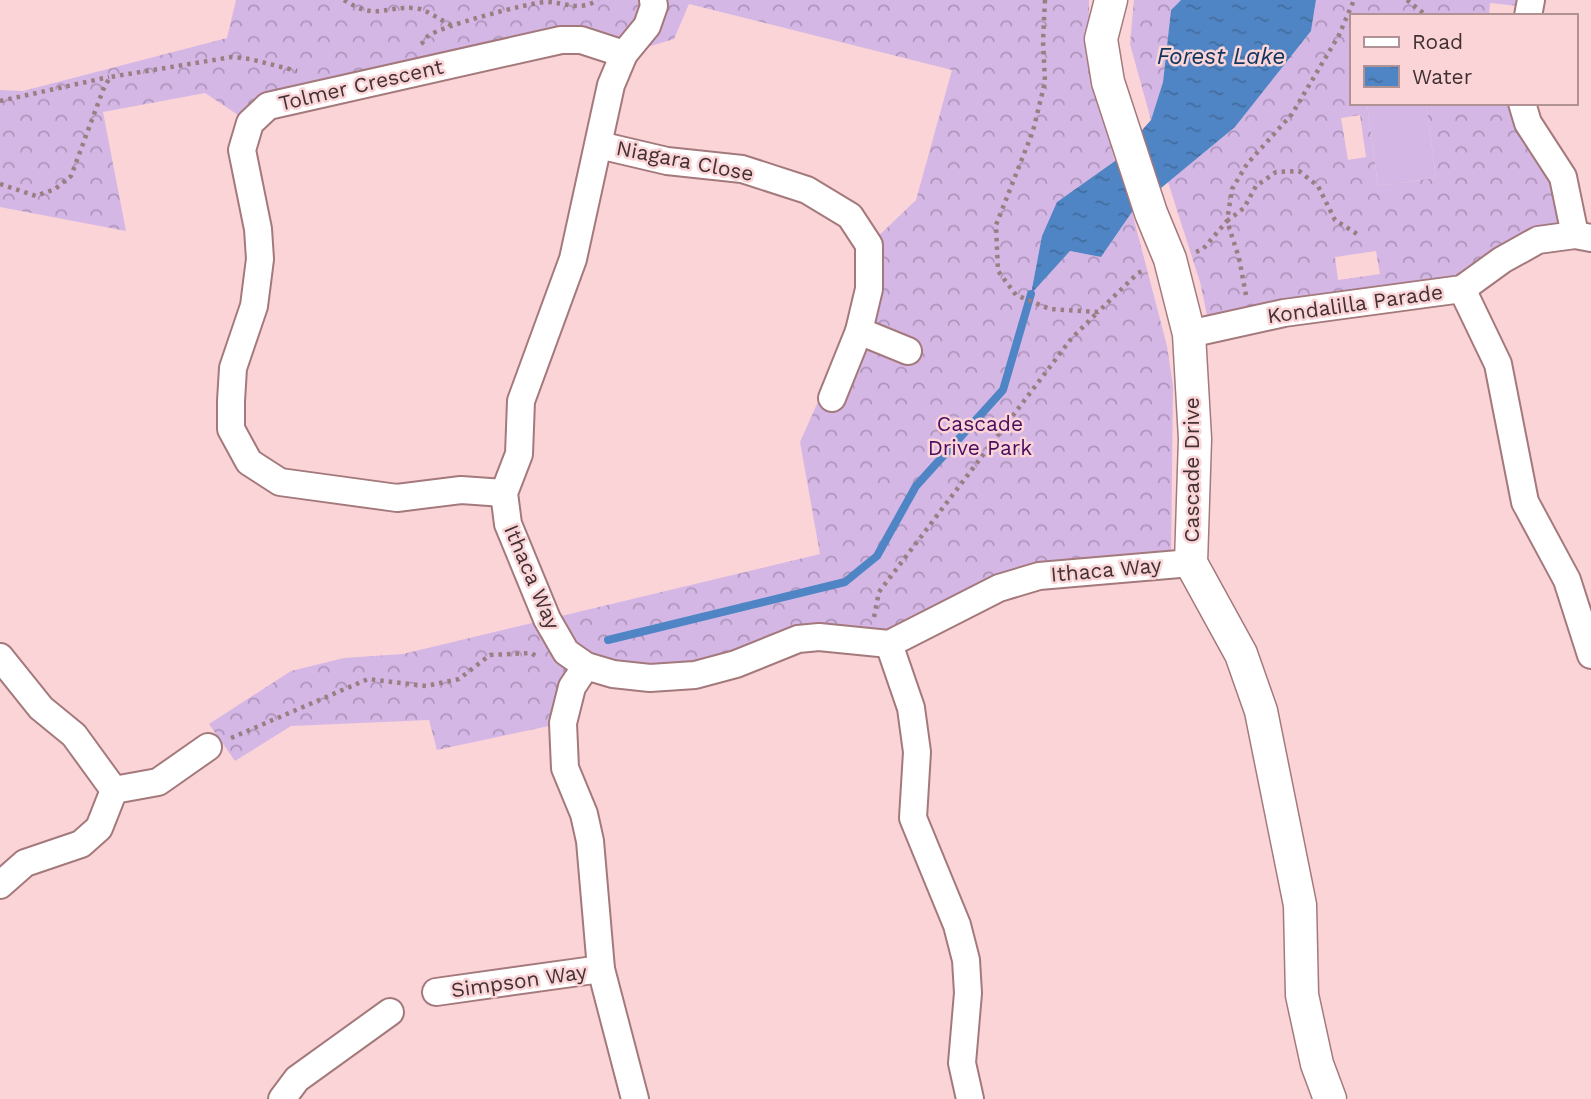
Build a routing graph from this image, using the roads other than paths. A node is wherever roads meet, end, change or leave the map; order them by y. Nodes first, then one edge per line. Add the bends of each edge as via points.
1 (653, 0) edge
2 (1111, 0) edge
3 (624, 54) junction
4 (1523, 105) edge
5 (599, 145) junction
6 (1583, 237) edge
7 (1462, 289) junction
8 (859, 331) junction
9 (1189, 334) junction
10 (908, 351) dead end
11 (832, 398) dead end
12 (504, 493) junction
13 (1191, 563) junction
14 (878, 643) junction
15 (1591, 655) edge
16 (0, 657) edge
17 (586, 666) junction
18 (208, 747) road end
19 (114, 790) junction
20 (0, 885) edge
21 (601, 969) junction
22 (436, 992) dead end
23 (390, 1012) dead end
24 (282, 1099) edge
25 (635, 1099) edge
26 (970, 1099) edge
27 (1330, 1099) edge

1 - 3 street, Ithaca Way via 648,26
2 - 9 street, Cascade Drive via 1101,39 1108,82 1170,259
3 - 5 street, Ithaca Way via 611,85
3 - 12 street, Tolmer Crescent via 581,40 561,40 268,106 250,123 242,150 260,259 254,306 233,368 230,401 231,429 248,462 280,482 397,498 461,490
4 - 6 street via 1528,123 1563,177
5 - 8 street, Niagara Close via 667,160 742,169 807,190 850,216 869,245 869,289
5 - 12 street, Ithaca Way via 573,259 521,401 519,454
6 - 7 street, Kondalilla Parade via 1538,240
7 - 9 street, Kondalilla Parade via 1284,313
7 - 15 street via 1498,365 1525,502 1567,580
8 - 10 street
8 - 11 street, Niagara Close
9 - 13 street, Cascade Drive via 1195,439
12 - 17 street, Ithaca Way via 508,524 547,620 566,652
13 - 14 street, Ithaca Way via 1039,576 999,588
13 - 27 street, Cascade Drive via 1241,654 1261,711 1300,905 1304,1006
14 - 17 street, Ithaca Way via 819,636 797,639 695,675 650,678
14 - 26 street via 911,708 917,752 913,818 957,925 966,960 962,1063
16 - 19 street via 41,708 74,735
17 - 21 street, Simpson Way via 572,687 565,713 565,768 590,841
18 - 19 street via 158,782
19 - 20 street via 99,828 81,844 25,863
21 - 22 street, Simpson Way
21 - 25 street, Simpson Way
23 - 24 street via 297,1079

